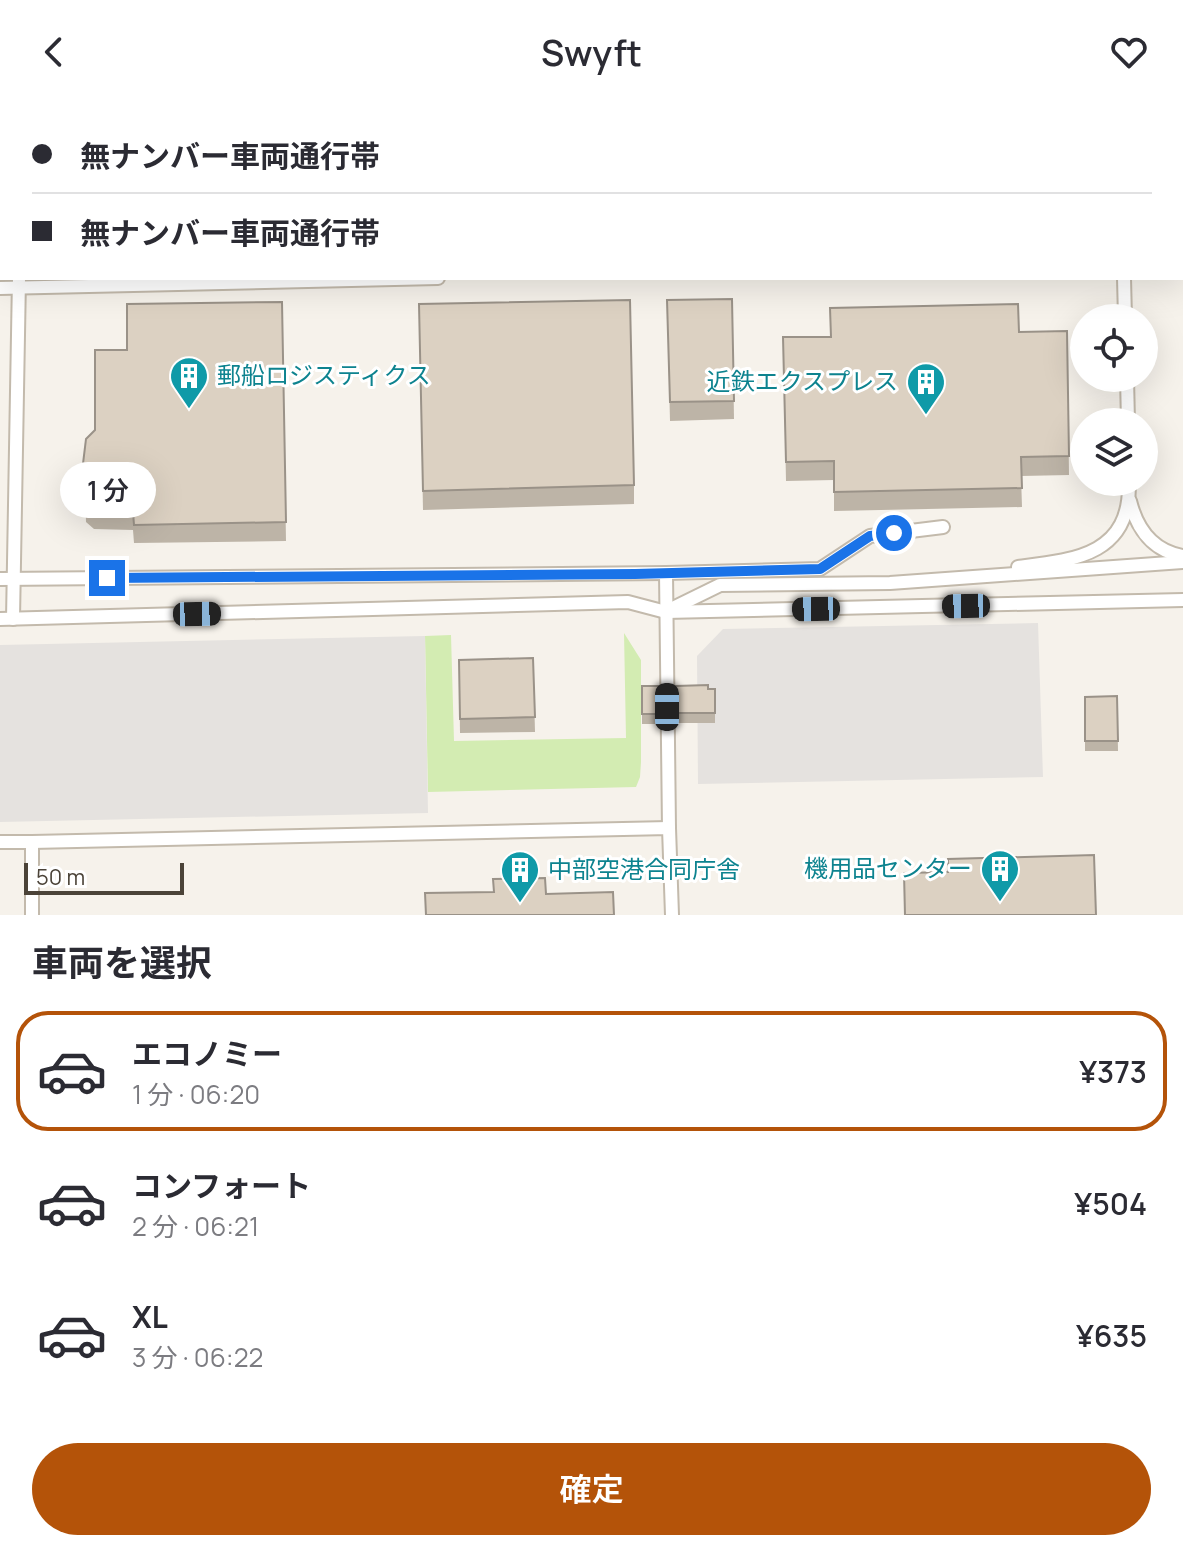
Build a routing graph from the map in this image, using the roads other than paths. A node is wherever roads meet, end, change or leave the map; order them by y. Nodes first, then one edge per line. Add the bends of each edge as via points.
1 (271, 280) edge
2 (1124, 280) edge
3 (20, 283) edge
4 (0, 288) edge
5 (1125, 304) edge
6 (1129, 498) joint
7 (943, 527) dead end
8 (1183, 559) edge
9 (666, 573) junction
10 (14, 578) junction
11 (0, 579) edge
12 (890, 583) junction
13 (1183, 600) edge
14 (666, 612) junction
15 (6, 619) edge
16 (669, 828) junction
17 (0, 842) edge
18 (32, 842) junction
19 (32, 915) edge
20 (672, 915) edge

1 - 3 lane
2 - 5 lane
3 - 4 lane
3 - 10 lane
6 - 8 lane via 1141,532
6 - 12 lane via 1122,523 1089,555
7 - 9 lane via 870,536 820,569
8 - 12 lane
9 - 10 lane
9 - 14 lane
10 - 11 lane
10 - 15 lane
12 - 14 lane via 720,585
13 - 14 lane
14 - 15 lane via 628,602
14 - 16 lane
16 - 18 lane
16 - 20 lane
17 - 18 lane
18 - 19 lane

